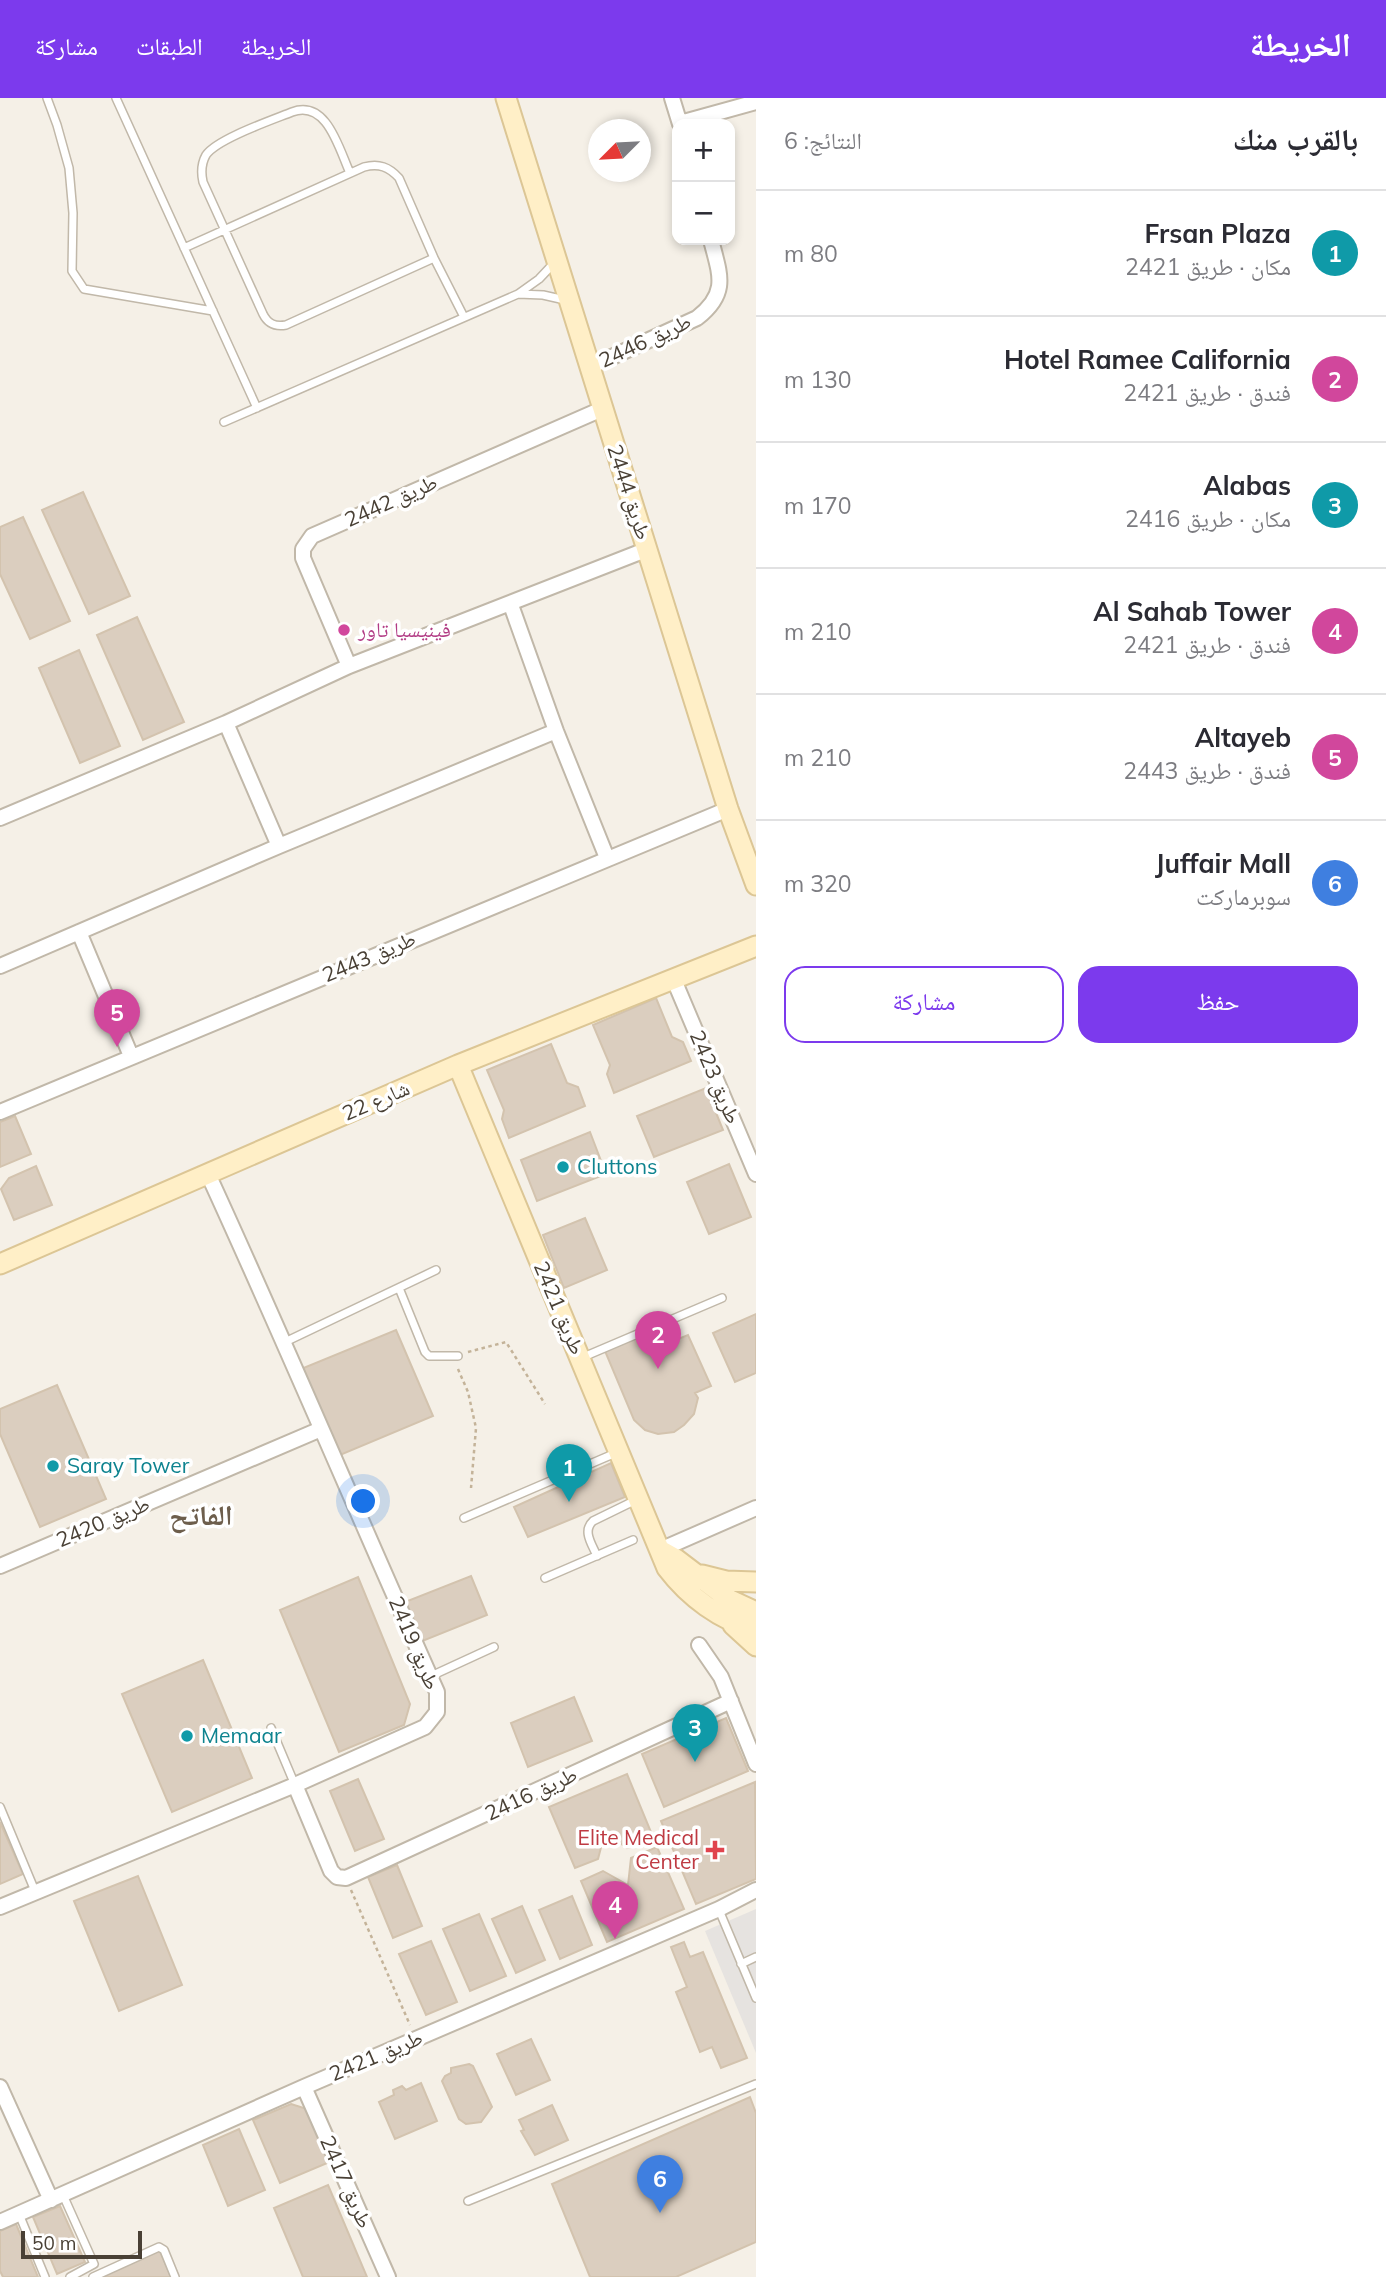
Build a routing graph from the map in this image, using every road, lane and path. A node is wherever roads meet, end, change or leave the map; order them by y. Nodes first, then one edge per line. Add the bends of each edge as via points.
1 (47, 98) edge
2 (116, 98) edge
3 (506, 98) edge
4 (672, 98) edge
5 (756, 102) edge
6 (678, 119) edge
7 (697, 119) edge
8 (350, 173) junction
9 (224, 230) junction
10 (712, 245) edge
11 (184, 248) junction
12 (435, 258) junction
13 (556, 261) junction
14 (518, 293) junction
15 (568, 301) junction
16 (213, 312) junction
17 (464, 317) junction
18 (590, 367) junction
19 (257, 408) junction
20 (602, 409) junction
21 (224, 422) dead end
22 (648, 549) junction
23 (511, 605) junction
24 (349, 666) junction
25 (226, 723) junction
26 (556, 731) junction
27 (728, 809) junction
28 (0, 818) edge
29 (279, 846) junction
30 (607, 858) junction
31 (756, 885) edge
32 (79, 932) junction
33 (756, 946) edge
34 (0, 966) edge
35 (674, 980) junction
36 (131, 1056) junction
37 (458, 1065) junction
38 (0, 1112) edge
39 (208, 1174) junction
40 (756, 1174) edge
41 (2, 1258) edge
42 (436, 1270) dead end
43 (398, 1288) junction
44 (722, 1298) dead end
45 (285, 1342) junction
46 (457, 1356) junction
47 (580, 1358) junction
48 (545, 1404) dead end
49 (321, 1429) junction
50 (619, 1452) junction
51 (471, 1488) dead end
52 (638, 1498) junction
53 (756, 1508) edge
54 (464, 1518) dead end
55 (633, 1540) dead end
56 (660, 1550) junction
57 (597, 1556) junction
58 (0, 1566) edge
59 (689, 1570) junction
60 (545, 1578) dead end
61 (756, 1581) edge
62 (756, 1612) edge
63 (726, 1619) junction
64 (756, 1630) edge
65 (699, 1645) dead end
66 (756, 1646) edge
67 (494, 1647) dead end
68 (430, 1676) junction
69 (731, 1701) junction
70 (271, 1728) dead end
71 (756, 1764) edge
72 (295, 1785) junction
73 (0, 1807) edge
74 (346, 1878) junction
75 (35, 1891) junction
76 (755, 1892) edge
77 (0, 1907) edge
78 (719, 1909) junction
79 (756, 1957) edge
80 (741, 1964) junction
81 (756, 1998) edge
82 (416, 2039) junction
83 (756, 2084) edge
84 (0, 2087) edge
85 (304, 2087) junction
86 (57, 2198) junction
87 (468, 2200) dead end
88 (19, 2214) junction
89 (0, 2222) edge
90 (45, 2277) edge
91 (70, 2277) edge
92 (93, 2277) edge
93 (175, 2277) edge
94 (388, 2277) edge

1 - 16 lane via 69,168 71,264 78,283 84,289
2 - 11 lane
3 - 13 street, طريق 2444
4 - 6 street
5 - 7 street
8 - 9 lane
8 - 9 lane via 326,122 311,110 292,112 218,144 204,160 201,175
8 - 12 lane via 372,165 394,172
9 - 11 lane
9 - 12 lane via 266,319 275,326
10 - 18 street, طريق 2446 via 720,279 719,293 710,308
11 - 16 lane
12 - 17 lane
13 - 14 lane
13 - 15 street, طريق 2444
14 - 15 lane
14 - 17 lane
15 - 18 street, طريق 2444
16 - 19 lane
17 - 19 lane
18 - 20 street, طريق 2444
19 - 21 lane
20 - 22 street, طريق 2444
20 - 24 street, طريق 2442 via 312,536 303,558
22 - 23 street
22 - 27 street, طريق 2444
23 - 24 street
23 - 26 street
24 - 25 street
25 - 28 street
25 - 29 street
26 - 29 street
26 - 30 street
27 - 30 street, طريق 2443
27 - 31 street, طريق 2444
29 - 32 street
30 - 36 street, طريق 2443
32 - 34 street
32 - 36 street
33 - 35 street, شارع 22
35 - 37 street, شارع 22
35 - 40 street, طريق 2423
36 - 38 street, طريق 2443
37 - 39 street, شارع 22
37 - 47 street, طريق 2421 via 557,1287
39 - 41 street, شارع 22
39 - 45 street, طريق 2419
42 - 43 lane
43 - 45 lane
43 - 46 lane via 425,1352
44 - 47 lane
45 - 49 street, طريق 2419
46 - 48 path via 506,1342
46 - 51 path via 476,1428
47 - 50 street, طريق 2421
49 - 58 street, طريق 2420
49 - 68 street, طريق 2419
50 - 52 street, طريق 2421
50 - 54 lane
52 - 56 street, طريق 2421
52 - 57 lane via 588,1526
53 - 56 street
55 - 57 lane
56 - 59 street
56 - 63 street, طريق 2421 via 679,1584
57 - 60 lane
59 - 61 street via 726,1581
59 - 62 street via 730,1600
63 - 64 street, طريق 2421
63 - 66 street
65 - 69 street via 715,1665
67 - 68 lane
68 - 72 street, طريق 2419 via 437,1692 437,1713 425,1727
69 - 71 street
69 - 74 street, طريق 2416
70 - 72 lane
72 - 74 street via 331,1871
72 - 75 street, طريق 2419
73 - 75 lane
74 - 82 path
75 - 77 street, طريق 2419
76 - 78 street, طريق 2421
78 - 80 lane
78 - 82 street, طريق 2421
79 - 80 lane
80 - 81 lane
82 - 85 street, طريق 2421
83 - 87 lane
84 - 86 street
85 - 86 street, طريق 2421
85 - 94 street, طريق 2417
86 - 88 street, طريق 2421
86 - 91 lane via 94,2264
88 - 89 street, طريق 2421
88 - 90 lane
92 - 93 lane via 159,2247

